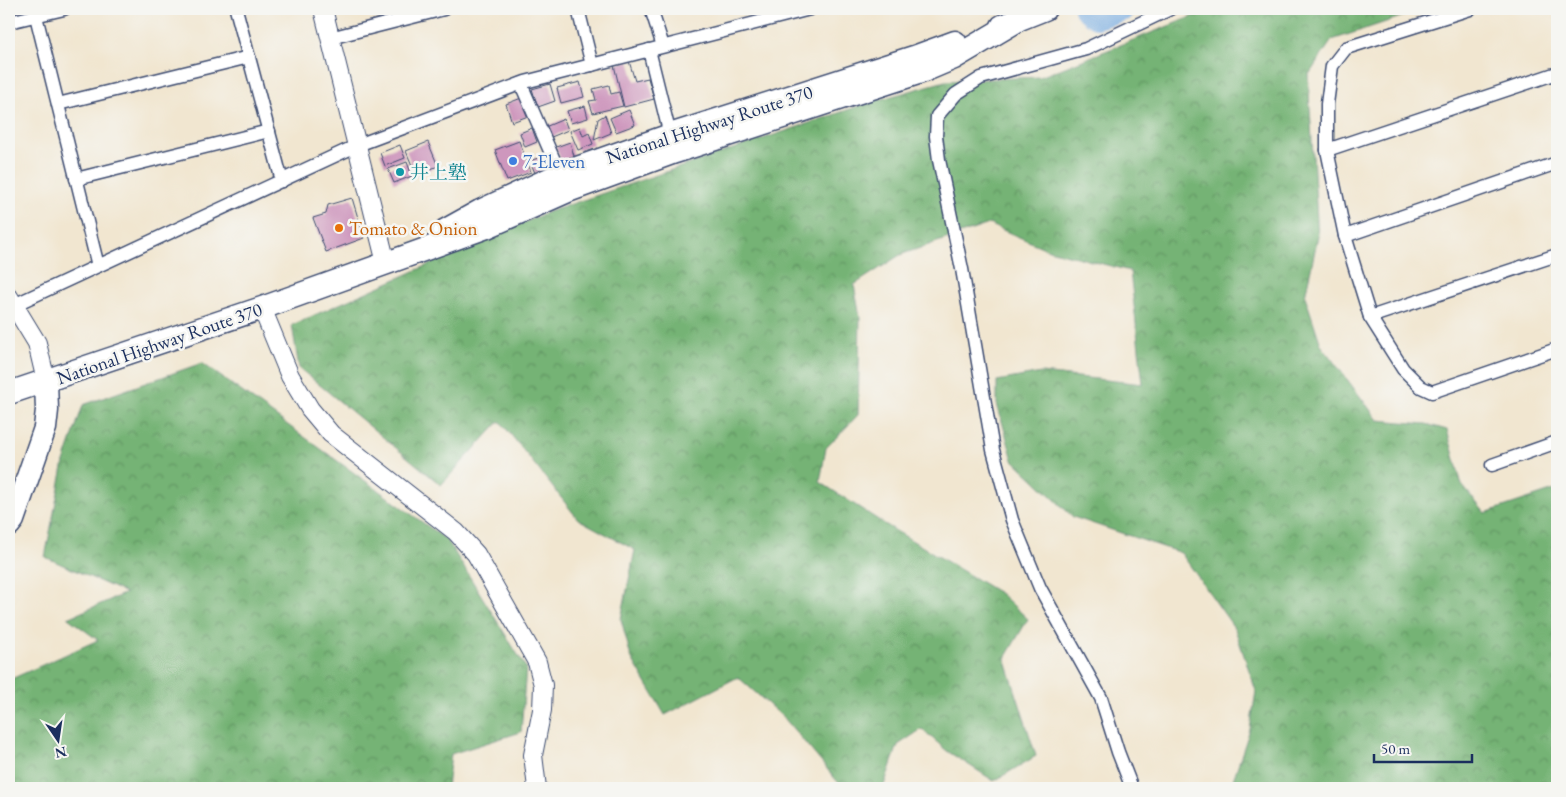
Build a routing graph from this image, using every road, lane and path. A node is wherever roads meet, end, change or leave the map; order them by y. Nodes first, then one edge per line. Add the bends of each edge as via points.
1 (64, 9) edge
2 (236, 9) edge
3 (323, 9) edge
4 (444, 9) edge
5 (578, 9) edge
6 (652, 9) edge
7 (810, 9) edge
8 (1045, 9) edge
9 (1170, 9) edge
10 (1470, 9) edge
11 (36, 16) junction
12 (9, 22) edge
13 (1015, 22) junction
14 (330, 38) junction
15 (663, 46) junction
16 (649, 50) junction
17 (249, 57) junction
18 (592, 65) junction
19 (1557, 73) edge
20 (521, 84) junction
21 (58, 104) junction
22 (269, 131) junction
23 (670, 135) junction
24 (358, 145) junction
25 (1327, 150) junction
26 (1557, 163) edge
27 (560, 174) junction
28 (76, 179) junction
29 (282, 180) junction
30 (1344, 236) junction
31 (1557, 255) edge
32 (386, 263) junction
33 (98, 266) junction
34 (11, 301) edge
35 (262, 308) junction
36 (1370, 318) junction
37 (1557, 349) edge
38 (46, 381) junction
39 (9, 393) edge
40 (1557, 442) edge
41 (1492, 465) dead end
42 (9, 525) edge
43 (537, 788) edge
44 (1132, 788) edge

1 - 11 street
2 - 17 street
3 - 14 street
4 - 14 street
5 - 18 street
6 - 15 street
7 - 15 street
8 - 13 highway, National Highway Route 370
9 - 44 street via 1086,49 981,78 956,94 937,116 936,136 992,450 1012,520 1040,588 1102,698
10 - 25 street via 1346,48 1332,66 1327,104
11 - 12 street
11 - 21 street
13 - 23 highway, National Highway Route 370 via 914,58
13 - 32 highway, National Highway Route 370 via 954,58 921,72 675,152 568,191 487,227
14 - 24 street
15 - 16 street
16 - 18 street
16 - 23 street
17 - 21 street
17 - 22 street
18 - 20 street
19 - 25 street
20 - 24 street
20 - 27 street
21 - 28 street
22 - 28 street
22 - 29 street
23 - 27 highway, National Highway Route 370
24 - 29 street
24 - 32 street
25 - 30 street
26 - 30 street
27 - 32 highway, National Highway Route 370 via 480,211
28 - 33 street
29 - 33 street
30 - 36 street
31 - 36 street
32 - 35 highway, National Highway Route 370
33 - 34 street
34 - 38 street via 37,343
35 - 38 highway, National Highway Route 370
35 - 43 street via 290,376 310,409 332,434 456,532 476,554 538,662 543,685 542,710 533,755
36 - 37 street via 1403,369 1421,387 1432,392
38 - 39 highway
38 - 42 highway, National Highway Route 370 via 48,410 45,428
40 - 41 street

